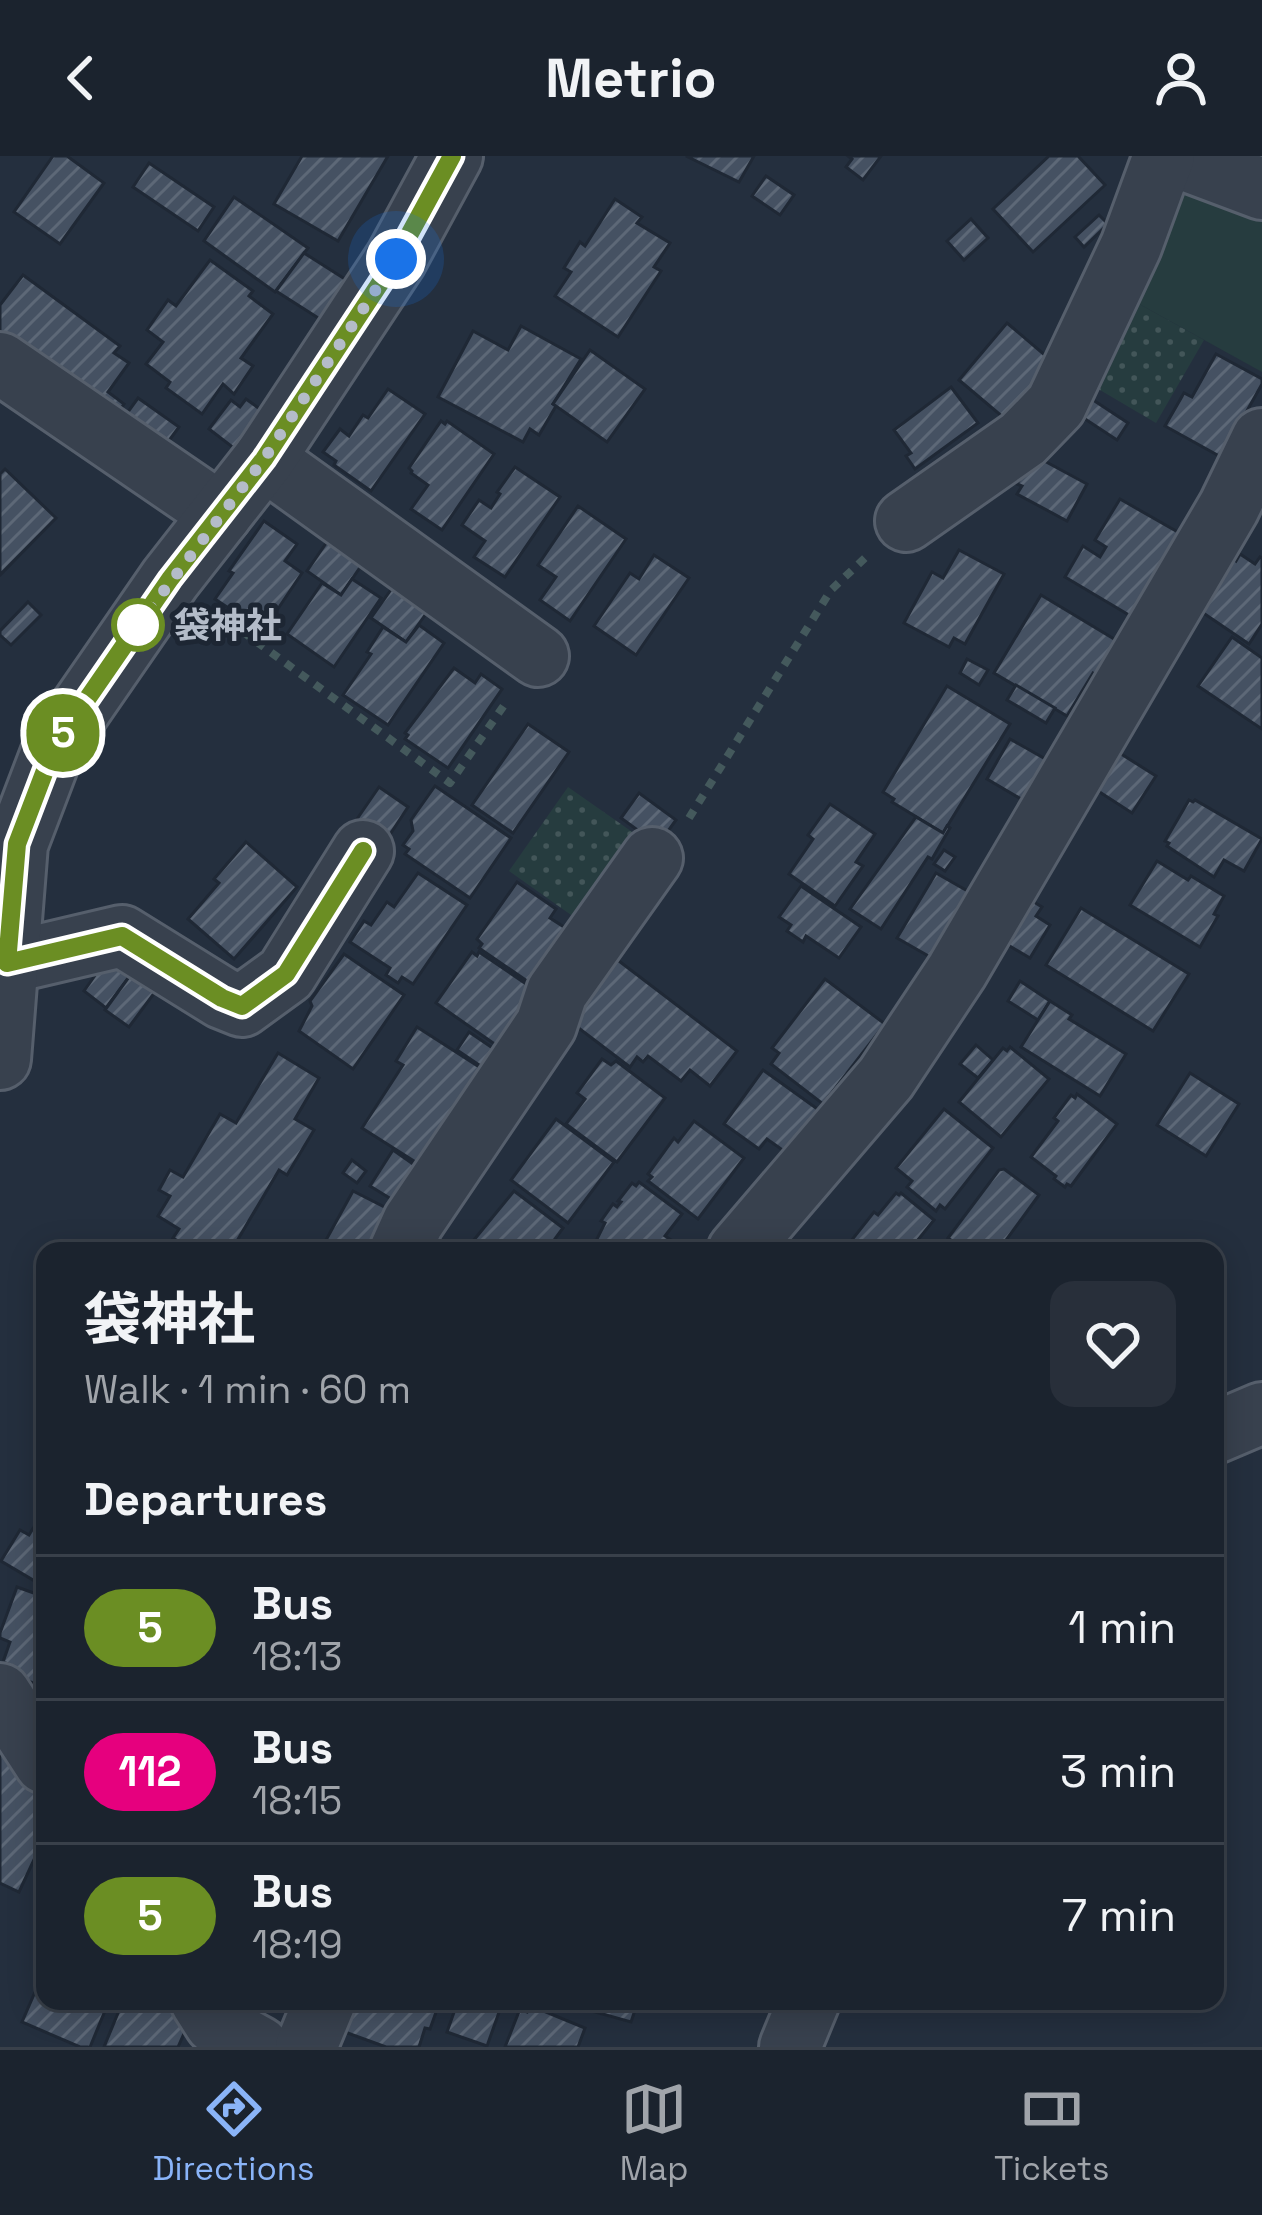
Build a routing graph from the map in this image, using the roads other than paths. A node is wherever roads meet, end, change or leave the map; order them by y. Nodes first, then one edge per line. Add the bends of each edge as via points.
1 (452, 156) edge
2 (1164, 156) edge
3 (1174, 156) edge
4 (1262, 189) edge
5 (0, 364) edge
6 (1262, 439) edge
7 (264, 459) junction
8 (221, 514) junction
9 (1245, 518) edge
10 (906, 521) road end
11 (538, 656) road end
12 (363, 851) dead end
13 (652, 858) road end
14 (7, 963) junction
15 (0, 1060) edge
16 (767, 1241) edge
17 (404, 1242) edge
18 (1262, 1413) edge
19 (1224, 1429) edge
20 (0, 1694) edge
21 (36, 1748) edge
22 (321, 2010) edge
23 (805, 2010) edge
24 (306, 2047) edge
25 (790, 2047) edge

1 - 7 street via 396,259
2 - 10 street via 1056,405 1023,439
3 - 4 street
5 - 8 street
6 - 9 street
7 - 8 street
7 - 11 street
8 - 14 street via 54,747 17,844
9 - 16 street via 945,989
12 - 14 street via 286,974 242,1006 122,936
13 - 17 street via 557,992 546,1024
14 - 15 street
18 - 19 street
20 - 21 street
22 - 24 street
23 - 25 street

